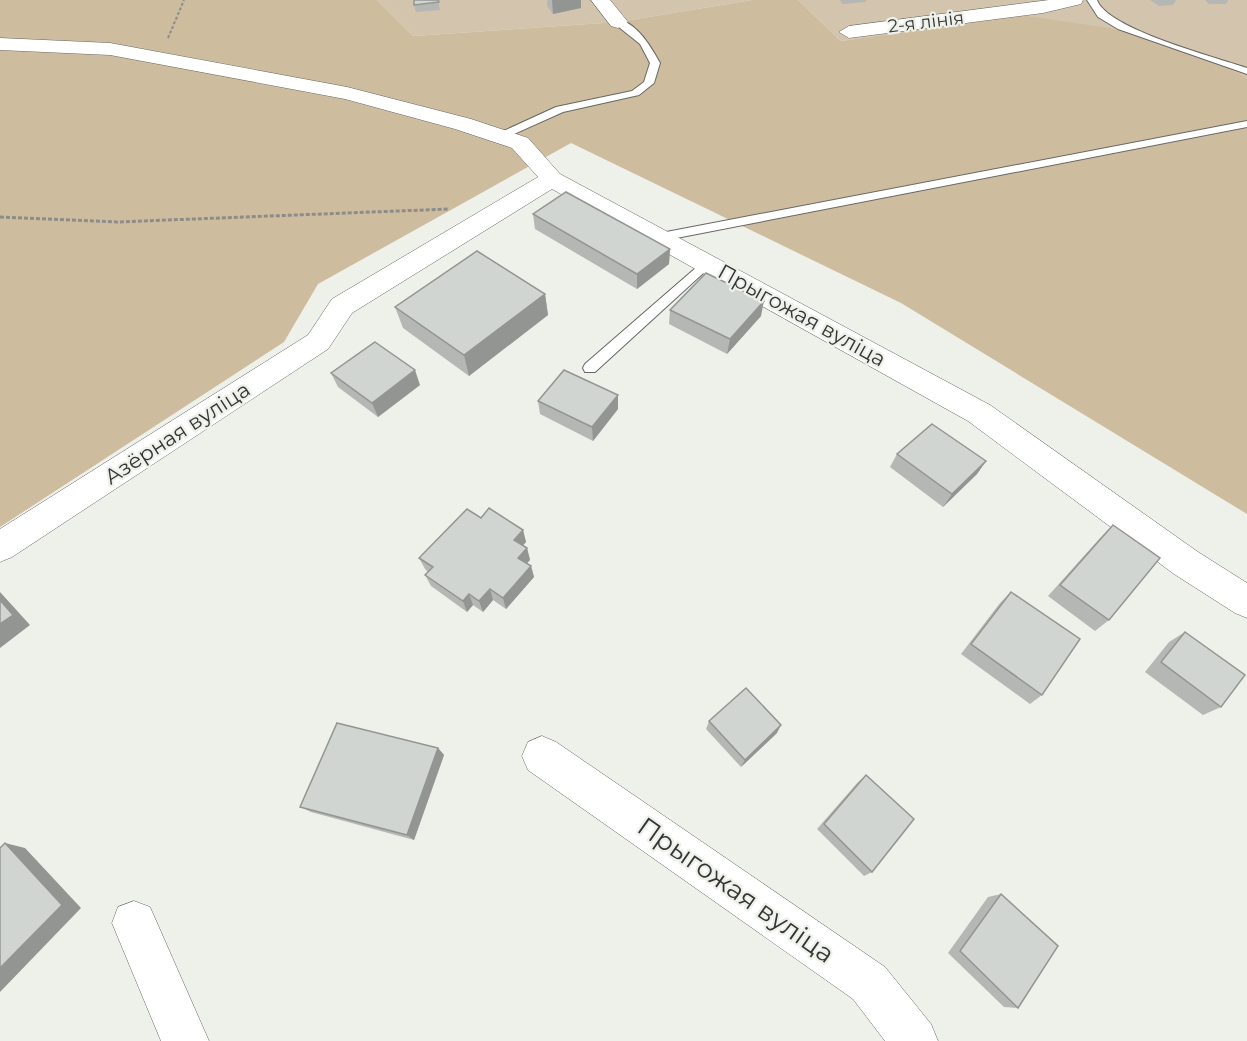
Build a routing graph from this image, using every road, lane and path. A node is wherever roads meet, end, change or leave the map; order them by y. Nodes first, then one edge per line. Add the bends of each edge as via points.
1 (184, 0) edge
2 (600, 0) edge
3 (1074, 0) edge
4 (1092, 0) edge
5 (618, 22) joint
6 (849, 32) dead end
7 (0, 44) edge
8 (161, 57) junction
9 (1247, 71) edge
10 (1247, 123) edge
11 (501, 136) junction
12 (552, 178) junction
13 (502, 207) junction
14 (0, 218) edge
15 (661, 237) junction
16 (706, 262) junction
17 (590, 368) dead end
18 (0, 547) edge
19 (1247, 602) edge
20 (542, 756) dead end
21 (135, 923) dead end
22 (184, 1041) edge
23 (914, 1041) edge

1 - 8 path
2 - 5 street
3 - 6 street, 2-я лінія via 1043,8
4 - 9 lane via 1095,10 1118,26
5 - 11 lane via 644,42 655,63 649,83 635,93 560,109
7 - 8 street, Прыгожая вуліца via 56,45
8 - 11 street, Прыгожая вуліца via 346,93
10 - 15 lane
11 - 12 street, Прыгожая вуліца via 520,143
12 - 13 street
12 - 15 street, Прыгожая вуліца
13 - 14 path via 117,222
13 - 18 street, Азёрная вуліца via 342,306 318,342
15 - 16 street, Прыгожая вуліца
16 - 17 lane
16 - 19 street, Прыгожая вуліца via 979,413
20 - 23 street, Прыгожая вуліца via 869,983
21 - 22 street

